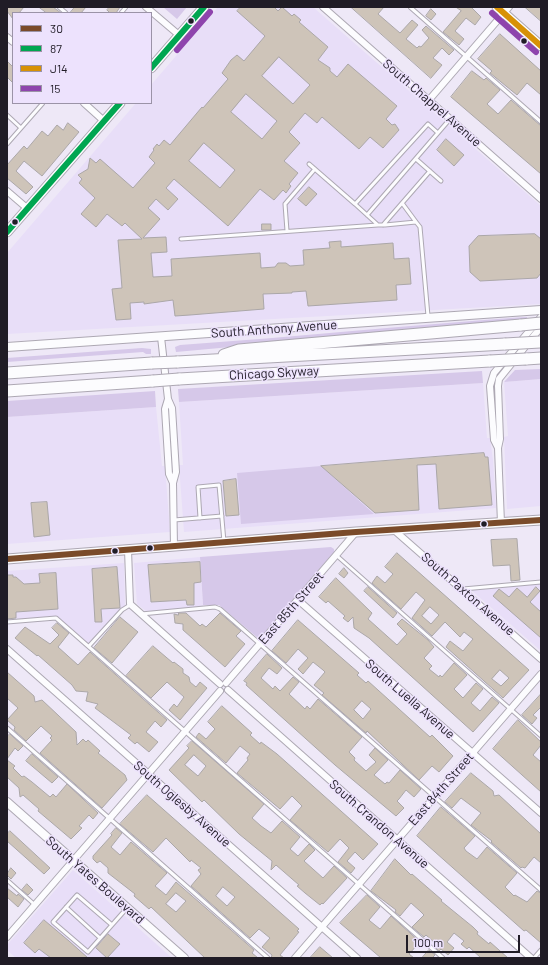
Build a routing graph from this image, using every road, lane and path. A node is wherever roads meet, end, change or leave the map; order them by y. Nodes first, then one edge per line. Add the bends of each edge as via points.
1 (204, 7) edge
2 (323, 7) edge
3 (410, 7) edge
4 (503, 9) edge
5 (152, 12) edge
6 (179, 35) junction
7 (541, 46) edge
8 (466, 56) junction
9 (152, 67) edge
10 (429, 100) junction
11 (42, 104) edge
12 (85, 104) edge
13 (119, 104) edge
14 (7, 115) edge
15 (450, 119) junction
16 (104, 121) junction
17 (541, 122) edge
18 (21, 128) junction
19 (438, 133) junction
20 (7, 144) edge
21 (416, 159) junction
22 (309, 164) dead end
23 (315, 169) junction
24 (430, 171) junction
25 (441, 181) dead end
26 (7, 191) edge
27 (541, 199) edge
28 (402, 203) junction
29 (355, 204) junction
30 (28, 209) junction
31 (367, 215) junction
32 (416, 222) junction
33 (378, 224) junction
34 (383, 225) junction
35 (287, 231) junction
36 (7, 232) edge
37 (181, 239) dead end
38 (541, 310) edge
39 (541, 317) edge
40 (428, 318) junction
41 (541, 323) edge
42 (541, 327) edge
43 (161, 337) junction
44 (540, 342) edge
45 (7, 347) edge
46 (541, 358) edge
47 (215, 359) junction
48 (7, 373) edge
49 (7, 391) edge
50 (498, 448) junction
51 (222, 516) junction
52 (200, 518) junction
53 (174, 520) junction
54 (541, 520) edge
55 (501, 523) junction
56 (394, 530) junction
57 (356, 532) junction
58 (224, 543) junction
59 (174, 547) junction
60 (128, 550) junction
61 (336, 555) junction
62 (7, 559) edge
63 (541, 583) edge
64 (463, 590) junction
65 (298, 600) junction
66 (130, 604) junction
67 (141, 614) junction
68 (7, 622) edge
69 (260, 643) junction
70 (89, 646) junction
71 (7, 649) edge
72 (541, 659) edge
73 (541, 674) edge
74 (223, 684) junction
75 (228, 690) junction
76 (220, 691) junction
77 (511, 709) junction
78 (7, 728) edge
79 (185, 731) junction
80 (541, 736) edge
81 (472, 753) junction
82 (148, 774) junction
83 (435, 797) junction
84 (7, 802) edge
85 (541, 813) edge
86 (110, 818) junction
87 (397, 840) junction
88 (73, 861) junction
89 (7, 880) edge
90 (359, 884) junction
91 (541, 890) edge
92 (35, 905) junction
93 (66, 907) junction
94 (127, 908) junction
95 (112, 925) junction
96 (322, 927) junction
97 (7, 937) edge
98 (100, 938) junction
99 (541, 950) edge
100 (184, 958) edge
101 (268, 958) edge
102 (295, 958) edge
103 (357, 958) edge
104 (443, 958) edge
105 (531, 958) edge
106 (534, 958) edge

1 - 6 main road
2 - 10 street, South Chappel Avenue
3 - 8 lane
4 - 7 main road
4 - 8 street
5 - 6 street
6 - 9 main road
8 - 10 street
8 - 17 lane
10 - 15 street, South Chappel Avenue
11 - 18 lane
12 - 16 street
13 - 16 main road
14 - 18 lane
15 - 19 lane
15 - 27 street, South Chappel Avenue
16 - 30 main road
18 - 20 lane
19 - 21 lane
19 - 29 lane via 428,124
21 - 24 lane
21 - 31 lane
22 - 23 lane
23 - 29 lane
23 - 35 lane via 285,204
24 - 25 lane
24 - 28 lane
26 - 30 street
28 - 32 lane
28 - 34 lane
29 - 31 lane
30 - 36 main road
31 - 33 lane
32 - 34 lane
32 - 40 lane via 421,232
33 - 34 lane
33 - 35 lane
35 - 37 lane
38 - 40 street, South Anthony Avenue
39 - 50 street via 492,378 490,386 494,440
40 - 43 street, South Anthony Avenue
41 - 47 highway, bridge via 239,350
42 - 50 street via 499,379
43 - 45 street, South Anthony Avenue
43 - 53 street via 168,399 165,409
44 - 47 highway, Chicago Skyway, bridge
46 - 49 highway, Chicago Skyway, bridge
47 - 48 highway, Chicago Skyway, bridge
50 - 55 street
51 - 52 lane
51 - 52 lane via 219,485 198,488
51 - 58 lane
52 - 53 lane
53 - 59 street
54 - 55 main road
55 - 56 main road
56 - 57 main road
56 - 64 street, South Paxton Avenue
57 - 58 main road
57 - 61 street, East 85th Street
58 - 59 main road
59 - 60 main road
60 - 62 main road
60 - 66 street
61 - 65 street, East 85th Street
61 - 77 lane
63 - 64 lane
64 - 72 street, South Paxton Avenue
65 - 69 street, East 85th Street
65 - 81 street, South Luella Avenue
66 - 67 street
66 - 70 lane
67 - 69 lane via 218,607
67 - 74 street
68 - 70 lane via 56,618
69 - 74 street, East 85th Street
69 - 83 lane
70 - 79 lane
71 - 82 street, South Oglesby Avenue
73 - 77 street, East 84th Street
74 - 75 street via 229,687
74 - 76 street via 219,687
75 - 76 street
75 - 87 street, South Crandon Avenue
76 - 79 street
77 - 80 lane
77 - 81 street, East 84th Street
78 - 86 lane
79 - 82 street
79 - 90 lane
81 - 83 street, East 84th Street
81 - 85 street, South Luella Avenue
82 - 86 street
82 - 96 street, South Oglesby Avenue
83 - 87 street, East 84th Street
83 - 91 lane
84 - 88 street, South Yates Boulevard
86 - 88 street
86 - 101 lane
87 - 90 street, East 84th Street
87 - 105 street, South Crandon Avenue
88 - 92 street
88 - 94 street, South Yates Boulevard
89 - 92 lane
90 - 96 street, East 84th Street
90 - 104 lane
92 - 97 street
93 - 95 lane via 77,895
93 - 98 lane
93 - 98 lane via 53,922 88,952
94 - 95 lane
94 - 100 street, South Yates Boulevard
95 - 98 lane
96 - 102 street, East 84th Street
96 - 103 street, South Oglesby Avenue
99 - 106 lane

